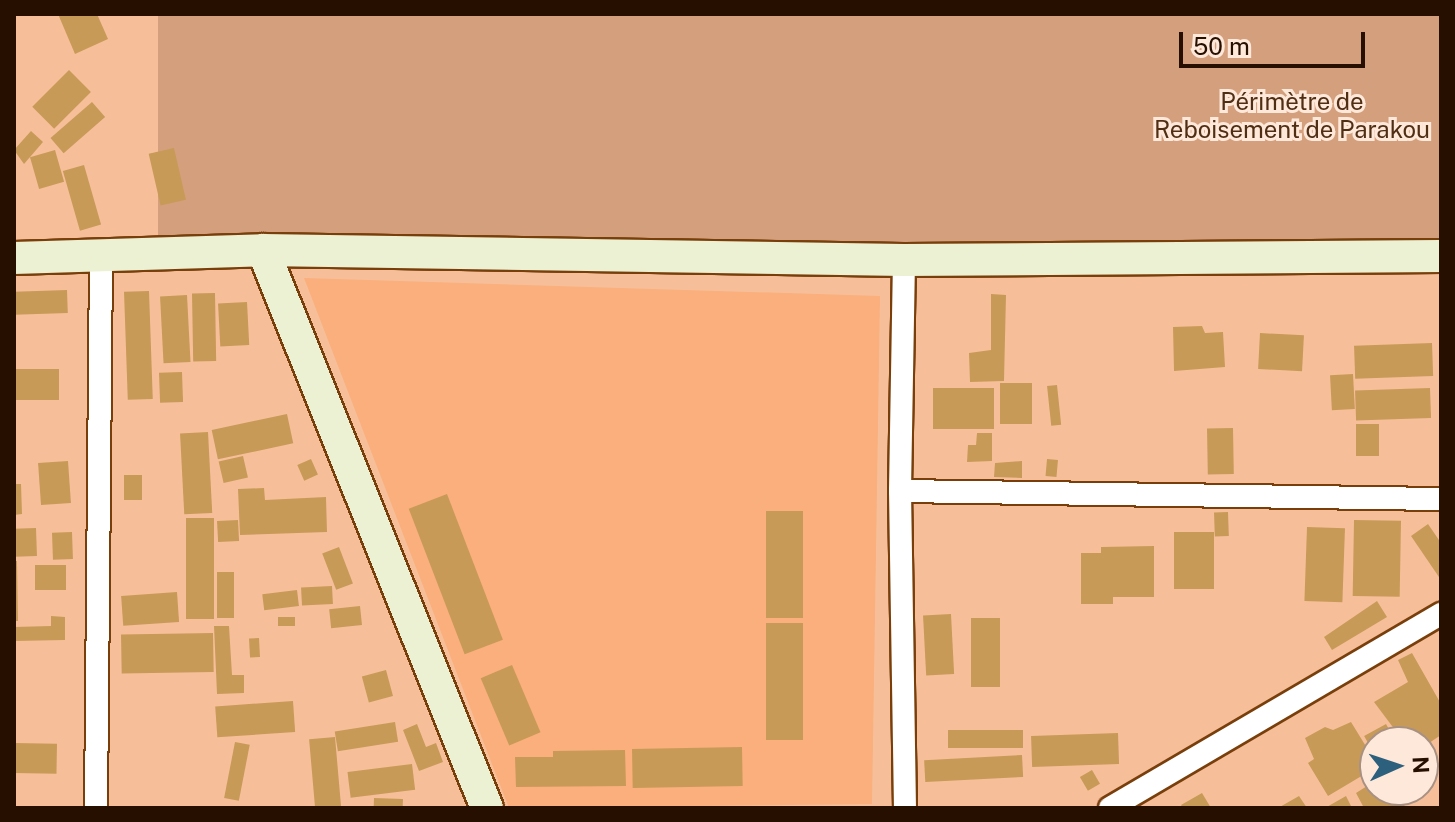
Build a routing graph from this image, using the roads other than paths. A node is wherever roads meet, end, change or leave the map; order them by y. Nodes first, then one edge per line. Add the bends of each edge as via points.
1 (263, 250) junction
2 (1441, 256) edge
3 (101, 257) junction
4 (14, 258) edge
5 (904, 260) junction
6 (900, 491) junction
7 (1441, 499) edge
8 (1441, 614) edge
9 (96, 808) edge
10 (487, 808) edge
11 (905, 808) edge
12 (1110, 808) edge

1 - 3 street
1 - 5 street
1 - 10 street
2 - 5 street
3 - 4 street
3 - 9 street
5 - 6 street
6 - 7 street
6 - 11 street
8 - 12 street

